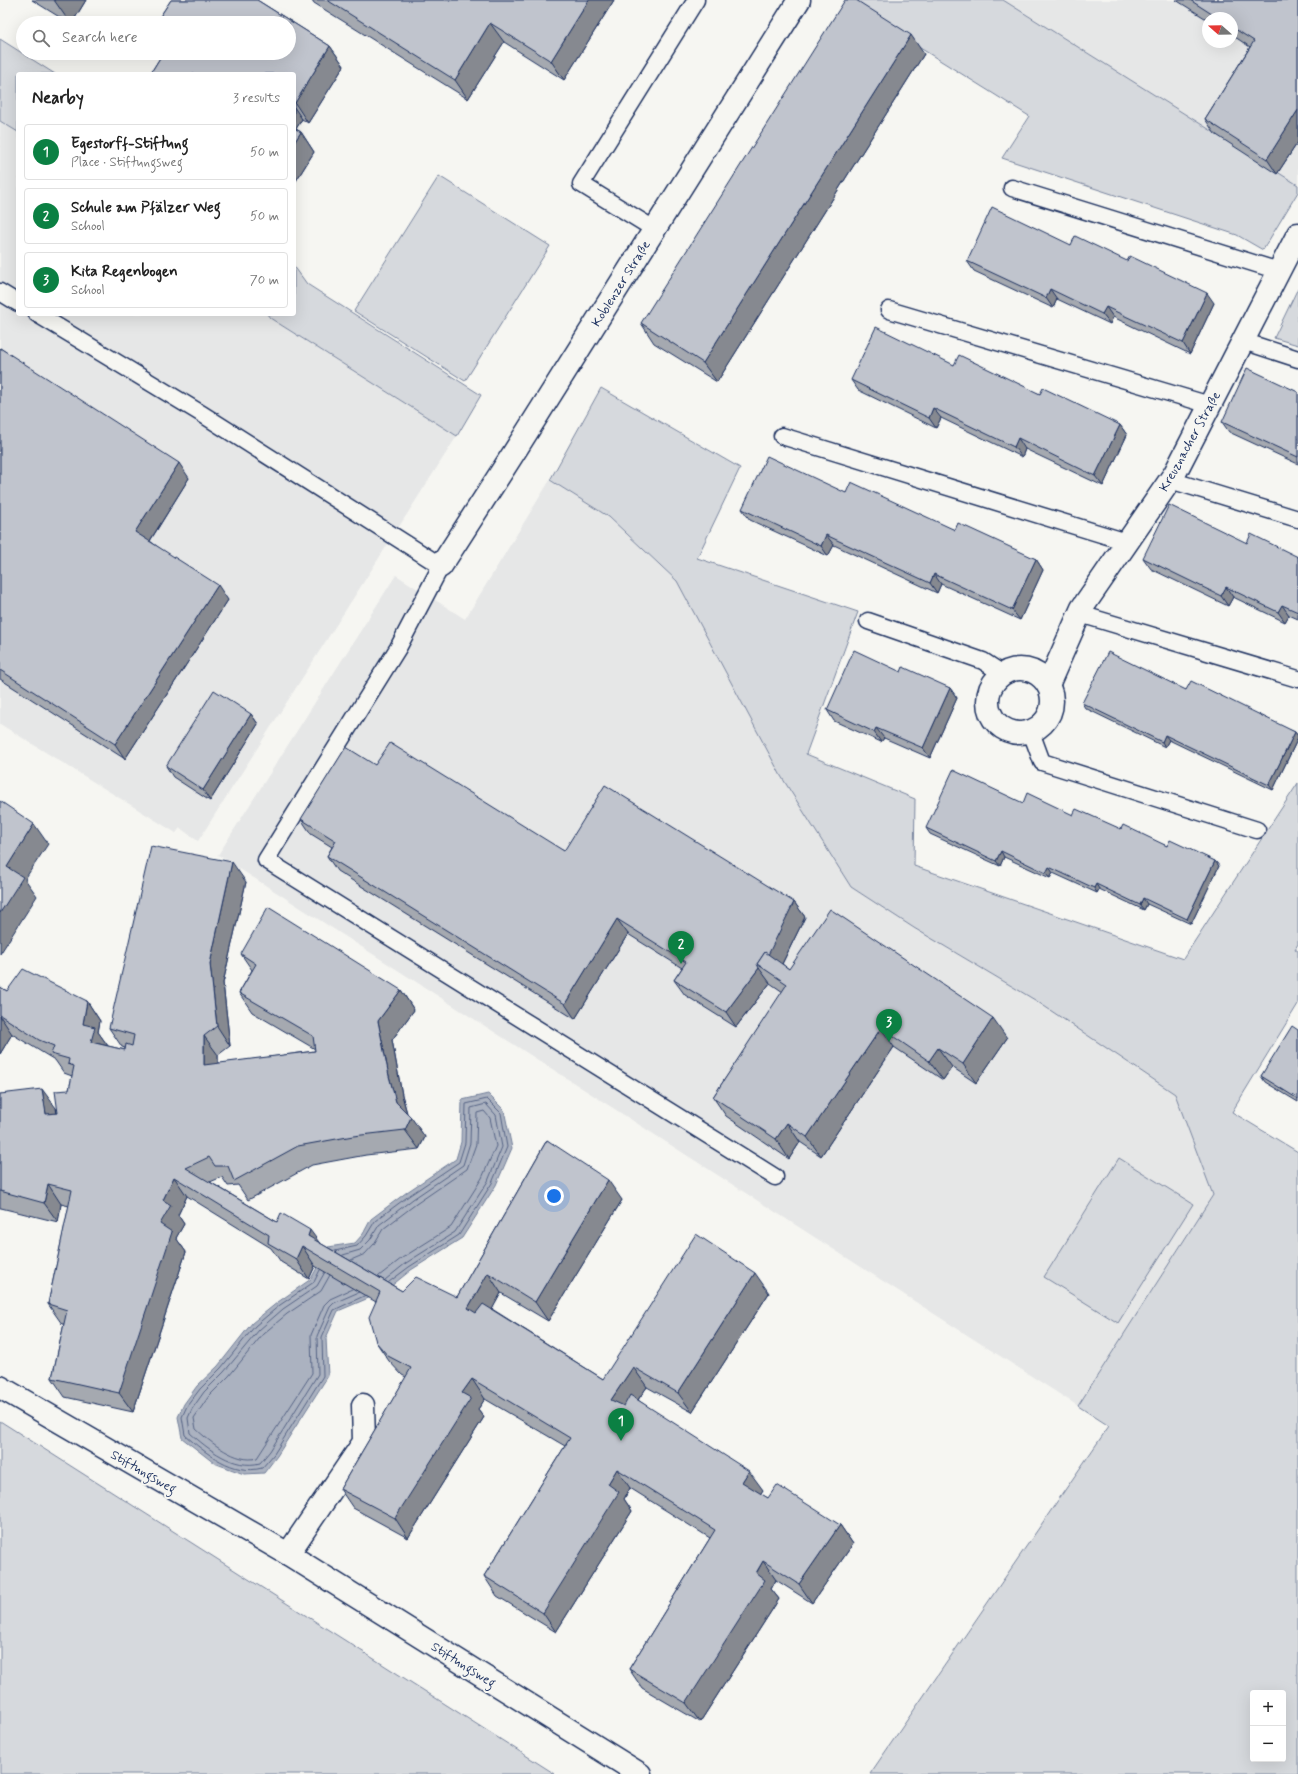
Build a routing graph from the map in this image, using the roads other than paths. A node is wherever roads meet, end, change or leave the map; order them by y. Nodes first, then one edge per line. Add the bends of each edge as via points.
1 (696, 0) edge
2 (799, 0) edge
3 (1012, 188) dead end
4 (654, 229) junction
5 (1298, 234) edge
6 (1279, 271) junction
7 (0, 292) edge
8 (16, 301) edge
9 (889, 310) dead end
10 (40, 316) edge
11 (1243, 341) junction
12 (1298, 359) edge
13 (1210, 405) junction
14 (782, 436) dead end
15 (1170, 480) junction
16 (1298, 519) edge
17 (1127, 542) junction
18 (441, 566) junction
19 (1080, 614) junction
20 (868, 621) dead end
21 (1003, 674) junction
22 (1298, 679) edge
23 (1048, 685) junction
24 (1031, 732) junction
25 (1257, 830) dead end
26 (775, 1176) dead end
27 (0, 1387) edge
28 (363, 1405) dead end
29 (288, 1554) junction
30 (640, 1774) edge

1 - 4 lane via 581,184
2 - 4 street, Koblenzer Straße
3 - 6 lane
4 - 18 street, Koblenzer Straße
5 - 6 street, Kreuznacher Straße
6 - 11 street, Kreuznacher Straße
7 - 8 lane
9 - 13 lane
10 - 18 lane via 202,414
11 - 12 lane
11 - 13 street, Kreuznacher Straße
13 - 15 street, Kreuznacher Straße
14 - 17 lane
15 - 16 lane
15 - 17 street, Kreuznacher Straße
17 - 19 street, Kreuznacher Straße
18 - 26 lane via 398,648 266,860
19 - 22 lane
19 - 23 street, Kreuznacher Straße
20 - 21 lane via 983,661
21 - 23 street via 1019,669 1036,673
21 - 24 street via 990,690 989,709 998,725 1013,733
23 - 24 street via 1053,703 1046,721
24 - 25 lane via 1042,762
27 - 29 street, Stiftungsweg
28 - 29 street via 364,1442
29 - 30 street, Stiftungsweg

